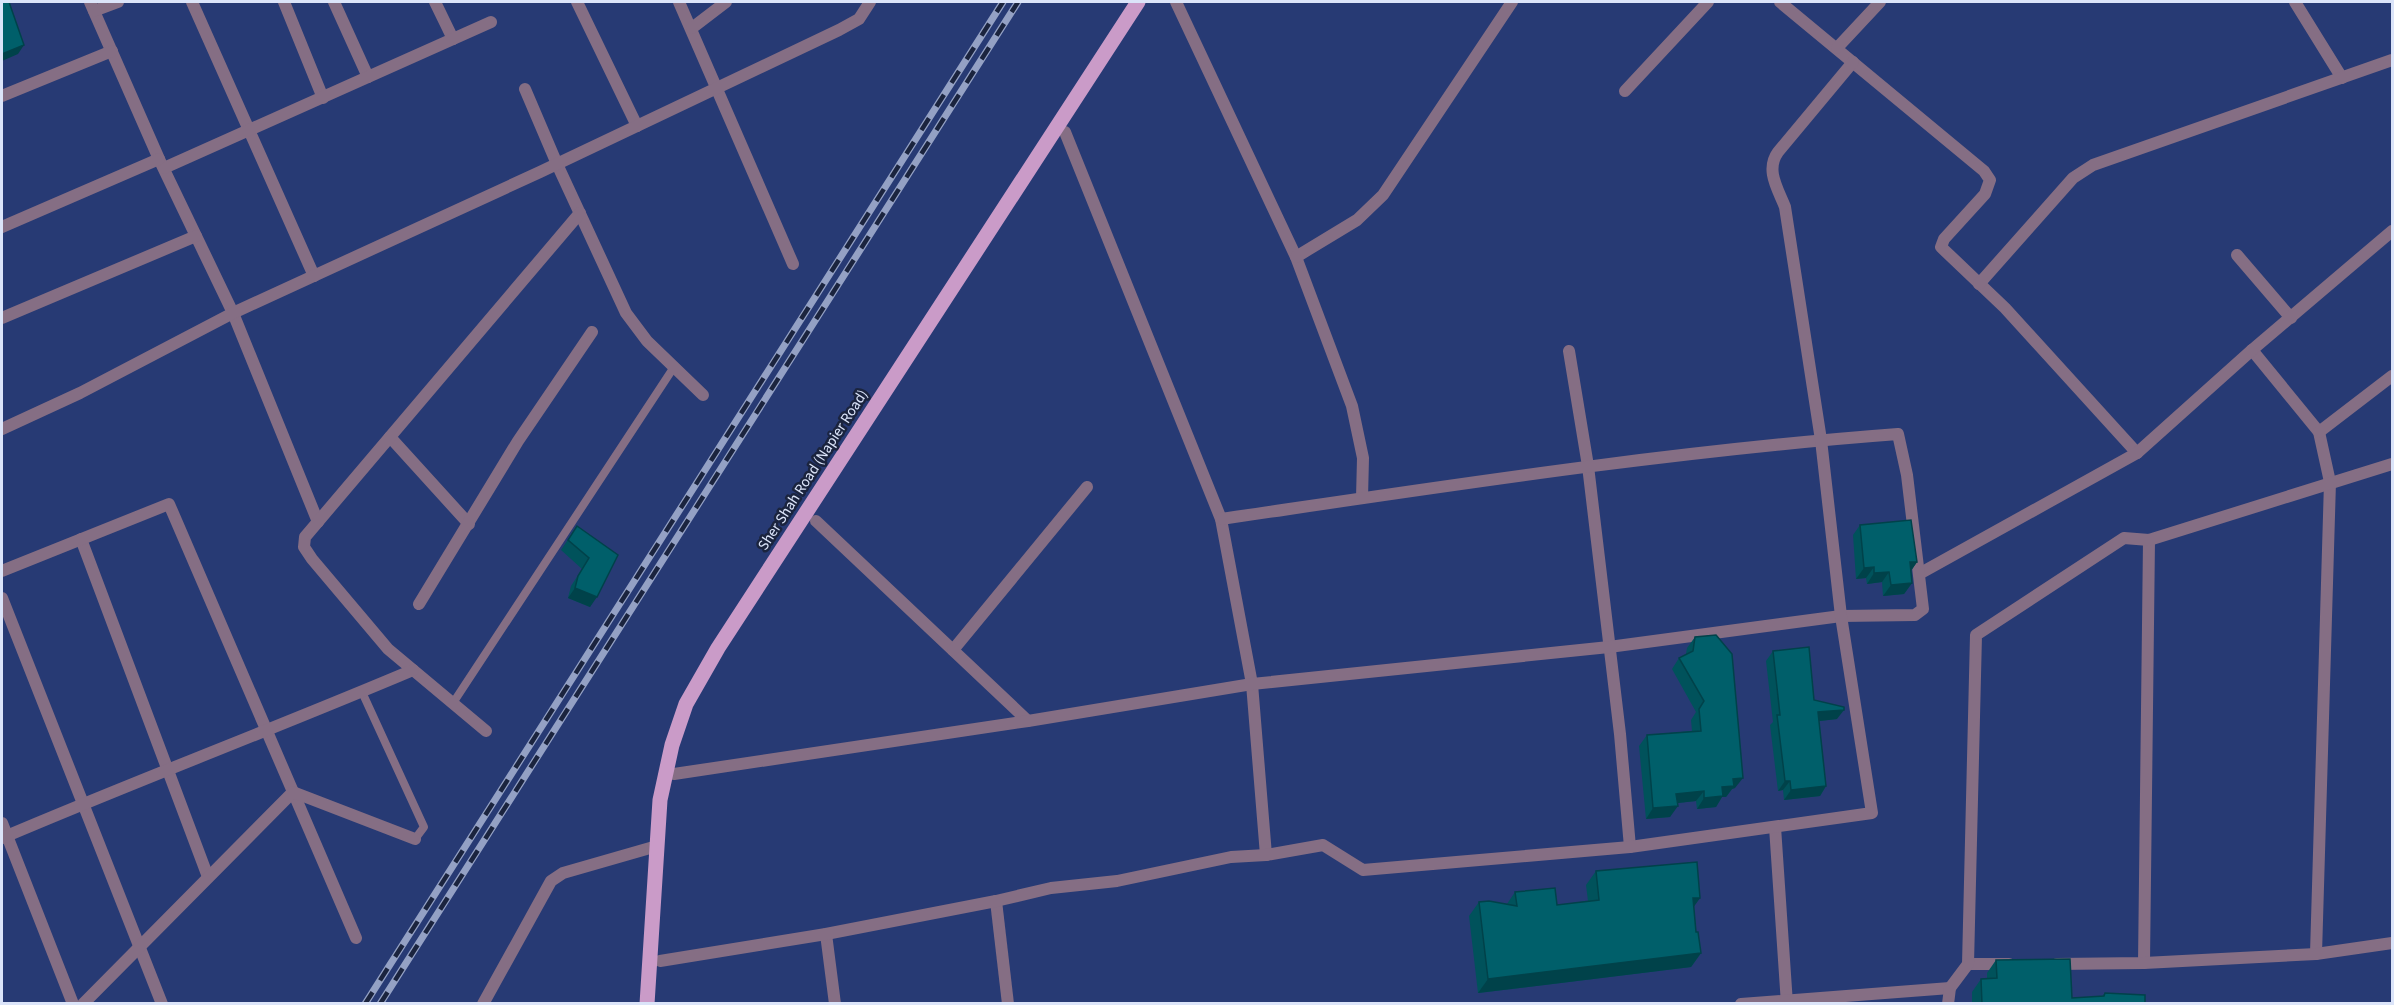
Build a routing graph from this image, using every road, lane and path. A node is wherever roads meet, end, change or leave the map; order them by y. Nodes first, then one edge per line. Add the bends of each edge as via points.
1 (118, 2) edge
2 (192, 2) edge
3 (284, 2) edge
4 (334, 2) edge
5 (435, 2) edge
6 (577, 2) edge
7 (679, 2) edge
8 (726, 2) edge
9 (870, 2) edge
10 (1138, 2) edge
11 (1176, 2) edge
12 (1512, 2) edge
13 (1708, 2) edge
14 (1780, 2) edge
15 (1880, 2) edge
16 (2295, 2) edge
17 (92, 6) edge
18 (491, 22) dead end
19 (692, 28) junction
20 (453, 39) junction
21 (1837, 48) junction
22 (112, 51) junction
23 (2392, 60) edge
24 (1853, 62) junction
25 (368, 77) junction
26 (2342, 78) junction
27 (718, 88) junction
28 (525, 89) dead end
29 (1625, 91) dead end
30 (2, 96) edge
31 (322, 98) junction
32 (638, 126) junction
33 (249, 130) junction
34 (1065, 132) dead end
35 (162, 164) junction
36 (557, 164) junction
37 (580, 213) junction
38 (2, 227) edge
39 (2392, 231) edge
40 (196, 236) junction
41 (2237, 255) dead end
42 (1296, 257) junction
43 (793, 264) dead end
44 (314, 276) junction
45 (1979, 284) junction
46 (233, 313) junction
47 (2, 318) edge
48 (2291, 318) junction
49 (592, 332) dead end
50 (2252, 350) junction
51 (1569, 351) dead end
52 (674, 367) junction
53 (2392, 376) edge
54 (703, 395) dead end
55 (2, 429) edge
56 (2319, 432) junction
57 (390, 436) junction
58 (1821, 440) junction
59 (2137, 453) junction
60 (2392, 464) edge
61 (1588, 466) junction
62 (2330, 482) junction
63 (1087, 487) dead end
64 (1362, 498) junction
65 (1221, 519) junction
66 (816, 520) dead end
67 (318, 522) junction
68 (469, 524) junction
69 (81, 539) junction
70 (2149, 540) junction
71 (2, 571) edge
72 (1918, 574) junction
73 (2, 598) edge
74 (419, 603) dead end
75 (1841, 616) junction
76 (1609, 647) junction
77 (953, 650) junction
78 (413, 670) junction
79 (1252, 684) junction
80 (362, 692) junction
81 (453, 703) junction
82 (1028, 721) junction
83 (486, 731) dead end
84 (267, 732) junction
85 (167, 769) junction
86 (674, 774) dead end
87 (293, 792) junction
88 (82, 804) junction
89 (2, 823) edge
90 (1775, 827) junction
91 (4, 837) edge
92 (415, 839) joint
93 (657, 846) junction
94 (1630, 847) junction
95 (1266, 855) junction
96 (208, 877) junction
97 (996, 901) junction
98 (826, 934) junction
99 (356, 938) dead end
100 (2392, 943) edge
101 (138, 946) junction
102 (2316, 954) junction
103 (660, 961) dead end
104 (2144, 963) junction
105 (1968, 964) junction
106 (1950, 988) junction
107 (649, 1000) edge
108 (1787, 1002) edge
109 (73, 1004) edge
110 (83, 1004) edge
111 (162, 1004) edge
112 (483, 1004) edge
113 (835, 1004) edge
114 (1008, 1004) edge
115 (1741, 1004) edge
116 (1948, 1004) edge

1 - 17 street
2 - 33 street
3 - 31 street
4 - 25 street
5 - 20 street
6 - 32 street
7 - 19 street
8 - 19 street
9 - 27 street via 859,19
10 - 93 main road, Sher Shah Road (Napier Road) via 701,677 686,704 672,745 660,800
11 - 42 street
12 - 42 street via 1383,195 1357,220
13 - 29 street
14 - 21 street
15 - 21 street
16 - 26 street
17 - 22 street
18 - 20 street
19 - 27 street
20 - 25 street
21 - 24 street
22 - 30 street
22 - 35 street
23 - 26 street
24 - 45 street via 1990,180 1984,194 1941,247
24 - 58 street via 1772,160 1772,172 1785,207
25 - 31 street
26 - 45 street via 2093,165 2073,178
27 - 32 street
27 - 43 street
28 - 36 street
31 - 33 street
32 - 36 street
33 - 35 street
33 - 44 street
34 - 65 street
35 - 38 street
35 - 40 street
36 - 37 street
36 - 44 street
37 - 52 street via 626,313
37 - 57 street
39 - 48 street
40 - 46 street
40 - 47 street
41 - 48 street
42 - 64 street via 1352,406 1363,458
44 - 46 street
45 - 59 street
46 - 55 street
46 - 67 street
48 - 50 street
49 - 68 street via 518,441
50 - 56 street
50 - 59 street
51 - 61 street
52 - 54 street
52 - 81 lane
53 - 56 street
56 - 62 street
57 - 67 street
57 - 68 street
58 - 61 street
58 - 72 street via 1898,434 1907,475
58 - 75 street
59 - 72 street
60 - 62 street
61 - 64 street
61 - 76 street
62 - 70 street
62 - 102 street
63 - 77 street
64 - 65 street
65 - 79 street
66 - 77 street
67 - 78 street via 305,537 304,547 388,650
68 - 74 street
69 - 71 street
69 - 84 street via 169,504
69 - 85 street
70 - 104 street
70 - 105 street via 2124,537 1976,635
72 - 75 street via 1923,609 1916,615
73 - 88 street
75 - 76 street
75 - 90 street via 1872,813
76 - 79 street
76 - 94 street
77 - 82 street
78 - 80 street
78 - 81 street
79 - 82 street
79 - 95 street
80 - 84 street
80 - 92 lane via 424,827
81 - 83 street
82 - 86 street
84 - 85 street
84 - 87 street
85 - 88 street
85 - 96 street
87 - 92 street
87 - 96 street
87 - 99 street
88 - 91 street
88 - 101 street
89 - 91 street
90 - 94 street
90 - 108 street
91 - 109 street
93 - 107 main road, Sher Shah Road (Napier Road)
93 - 112 street via 562,873 551,881
94 - 95 street via 1363,870 1323,845
95 - 97 street via 1231,857
96 - 101 street
97 - 98 street
97 - 114 street
98 - 103 street
98 - 113 street
100 - 102 street
101 - 110 street
101 - 111 street
102 - 104 street
104 - 105 street
105 - 106 street
106 - 108 street
106 - 116 street
108 - 115 street

